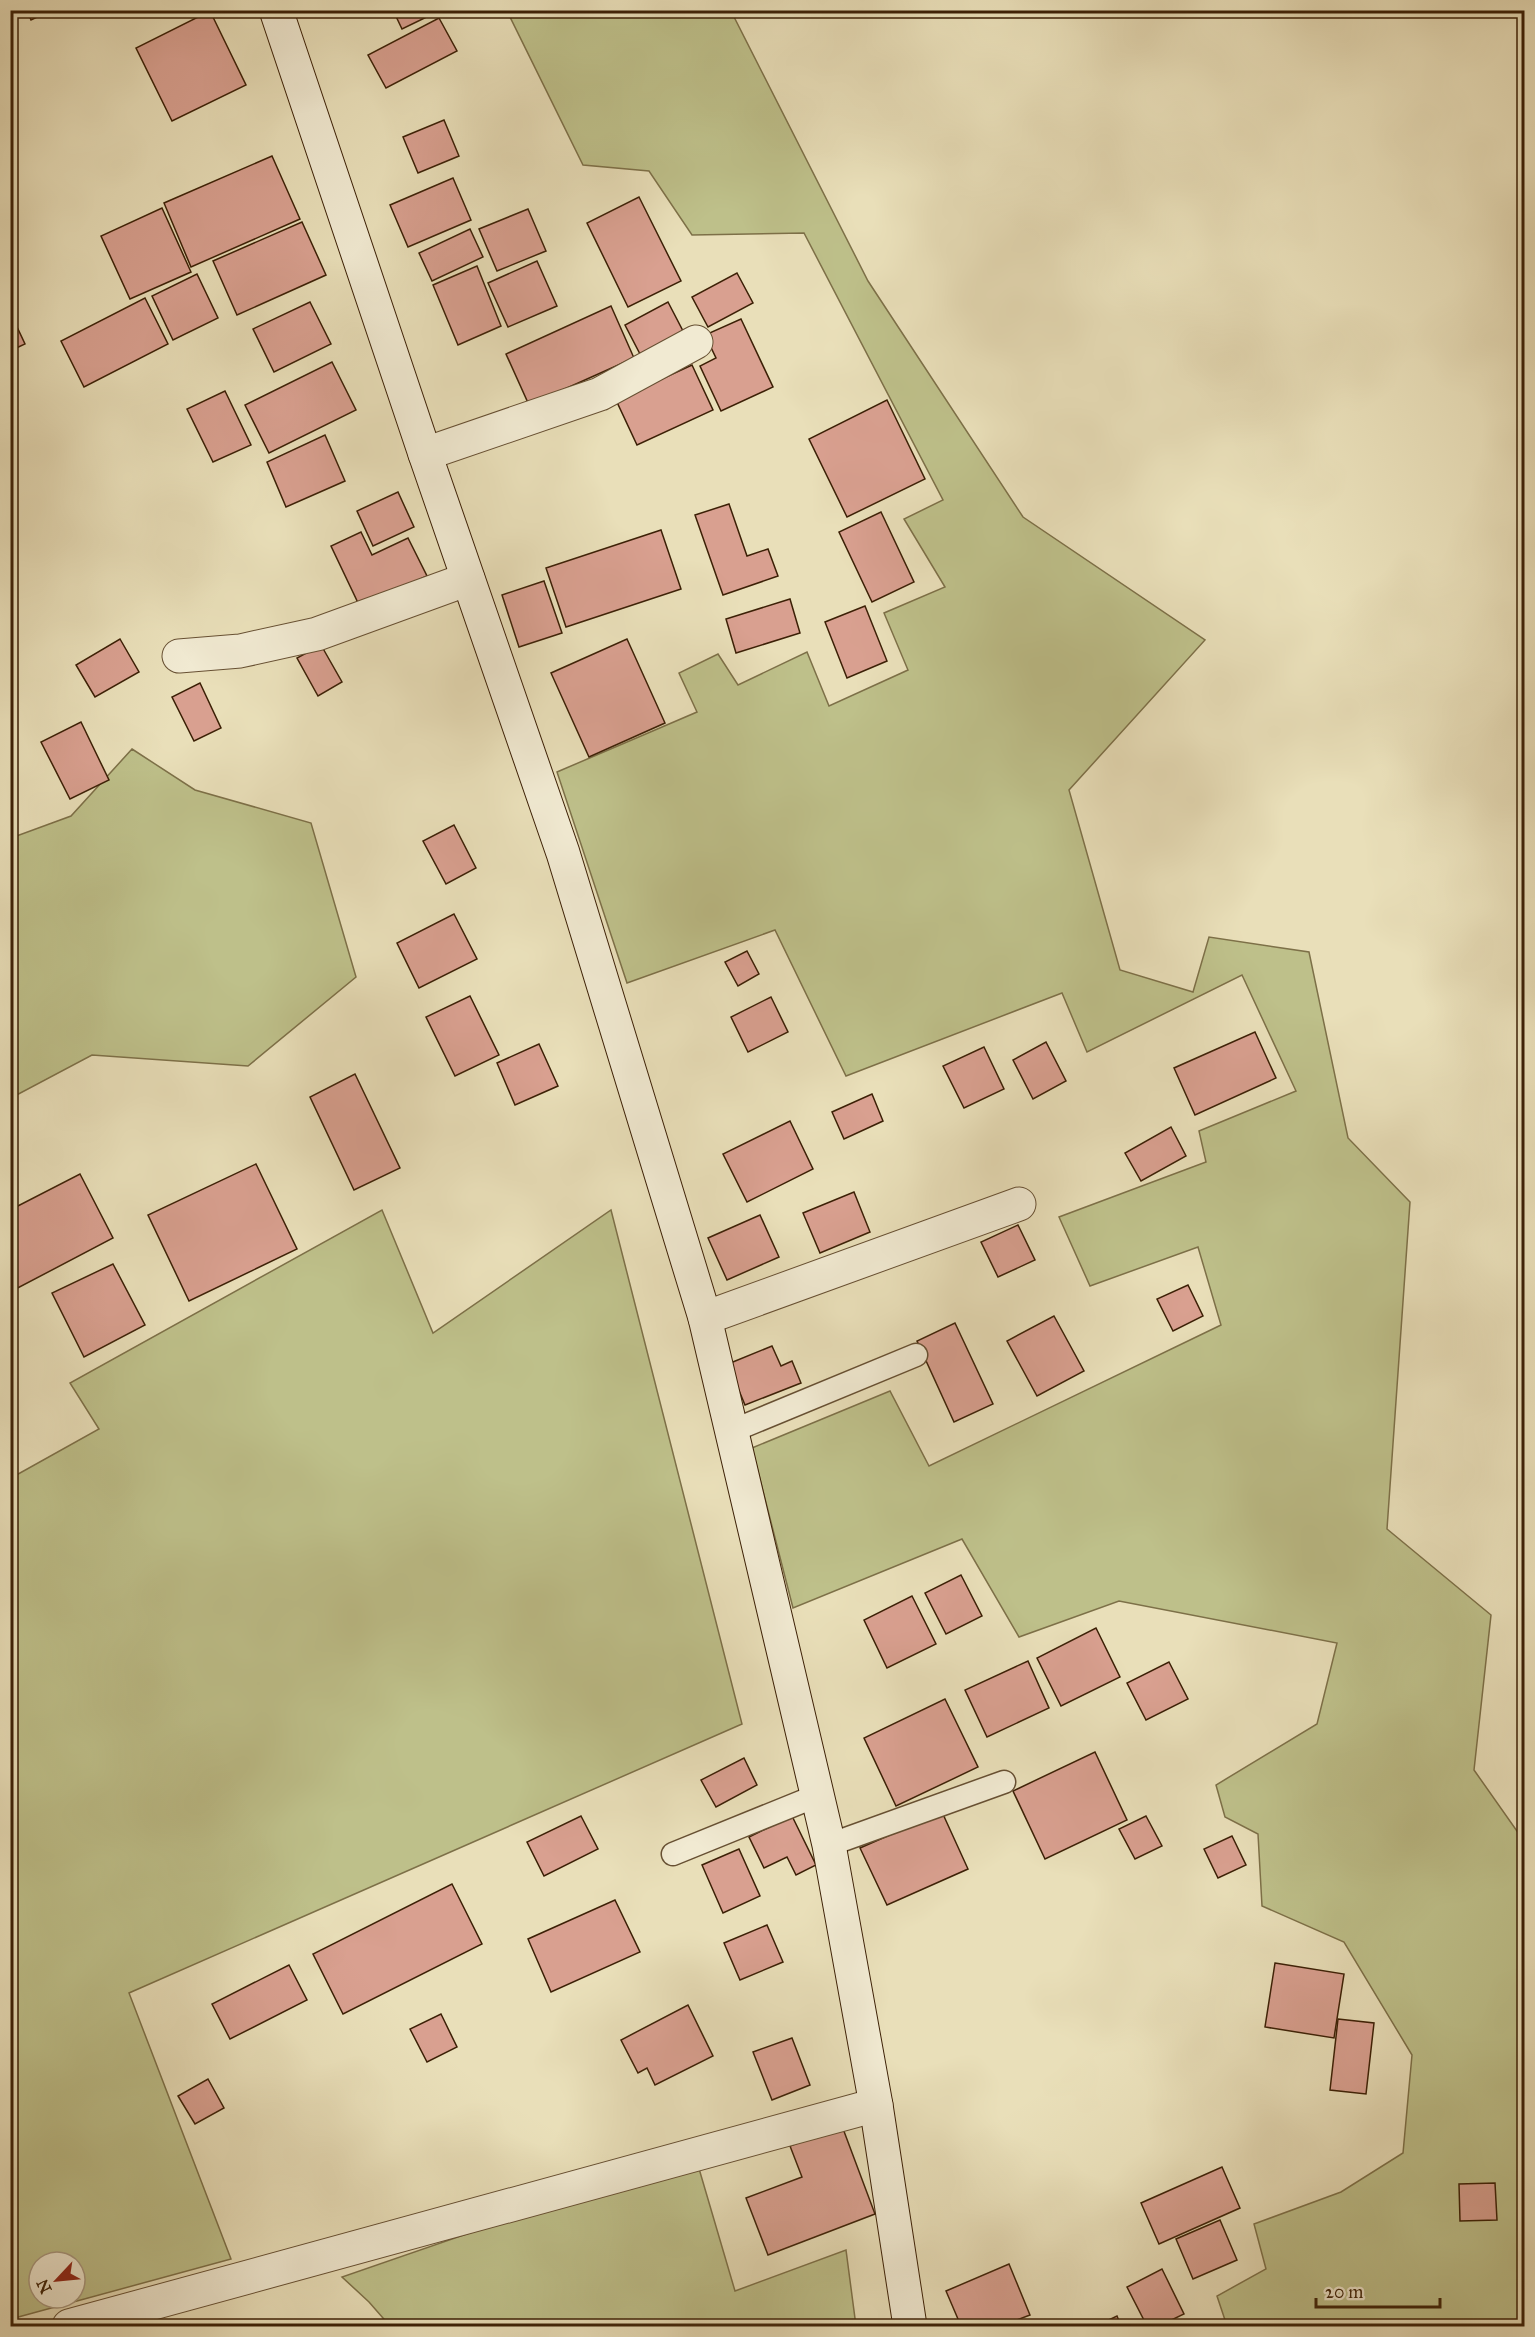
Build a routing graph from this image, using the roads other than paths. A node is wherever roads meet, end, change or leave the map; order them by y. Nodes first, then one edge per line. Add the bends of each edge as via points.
1 (276, 10) edge
2 (696, 342) dead end
3 (425, 454) junction
4 (468, 579) junction
5 (179, 657) dead end
6 (1019, 1204) dead end
7 (705, 1318) junction
8 (916, 1355) dead end
9 (732, 1431) junction
10 (1004, 1782) dead end
11 (816, 1796) junction
12 (829, 1845) junction
13 (673, 1854) dead end
14 (876, 2105) junction
15 (69, 2326) edge
16 (910, 2326) edge

1 - 3 street
2 - 3 street via 600,394
3 - 4 street
4 - 5 street via 317,634 240,651
4 - 7 street via 562,853
6 - 7 street
7 - 9 street
8 - 9 lane
9 - 11 street
10 - 12 lane
11 - 12 street
11 - 13 lane
12 - 14 street
14 - 15 street
14 - 16 street

